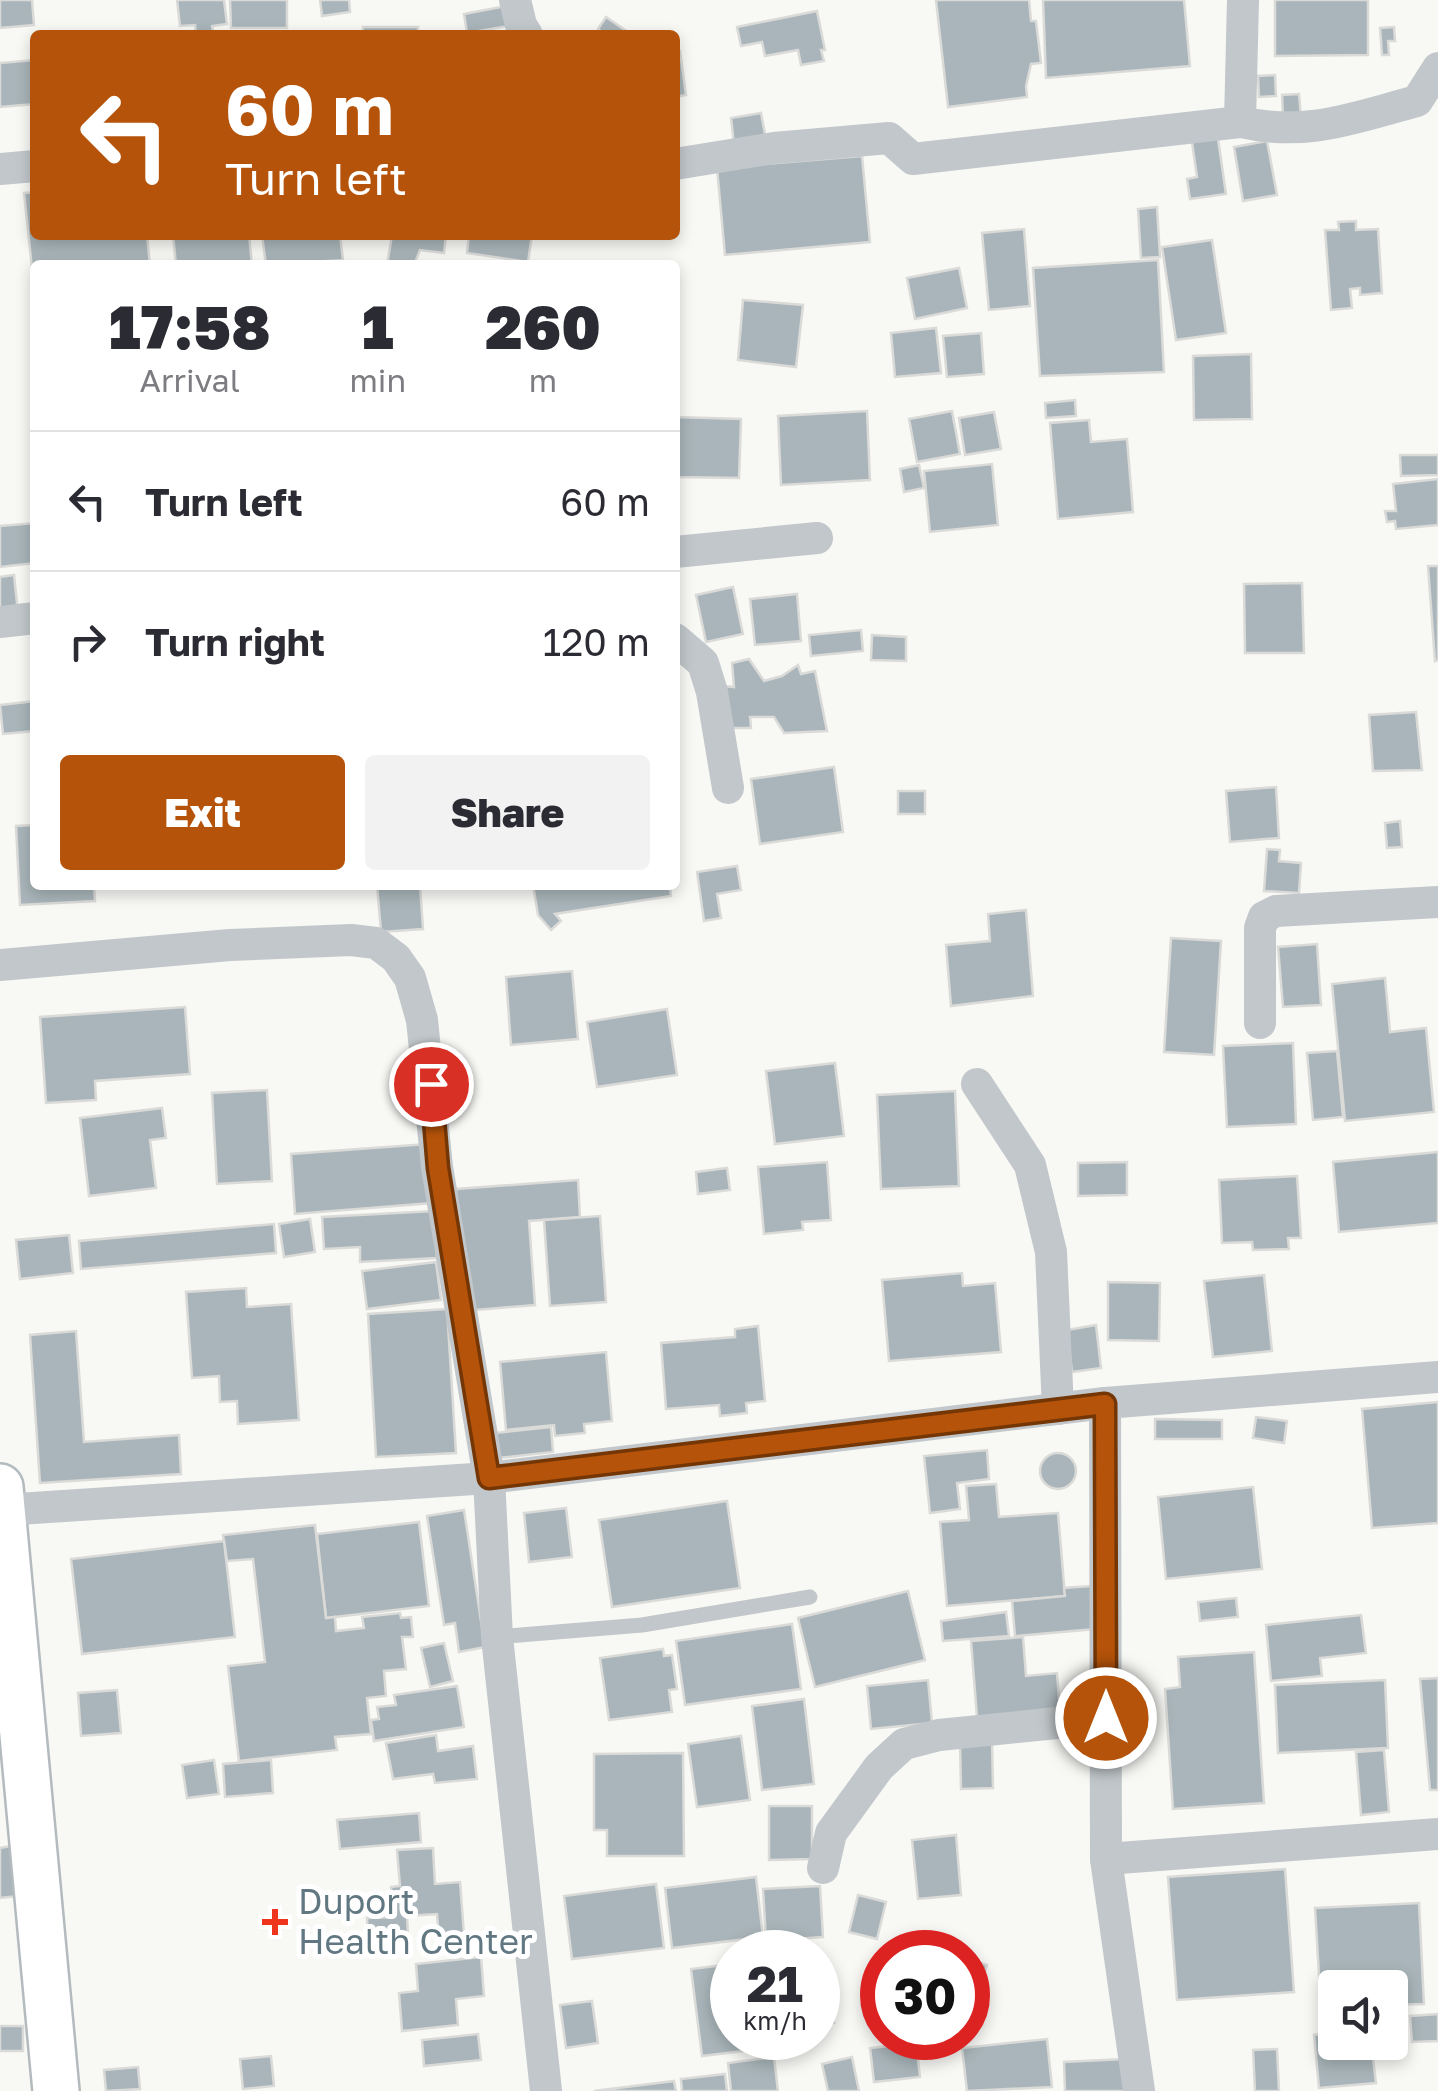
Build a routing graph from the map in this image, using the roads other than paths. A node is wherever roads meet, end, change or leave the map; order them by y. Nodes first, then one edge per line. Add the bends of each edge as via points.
1 (515, 0) edge
2 (1243, 0) edge
3 (524, 30) edge
4 (1438, 68) edge
5 (1240, 122) junction
6 (680, 163) edge
7 (30, 166) edge
8 (0, 168) edge
9 (818, 538) dead end
10 (680, 552) edge
11 (30, 619) edge
12 (0, 622) edge
13 (680, 643) edge
14 (728, 788) dead end
15 (1438, 902) edge
16 (0, 965) edge
17 (1260, 1023) dead end
18 (978, 1084) dead end
19 (1438, 1377) edge
20 (1105, 1404) junction
21 (1058, 1408) junction
22 (489, 1478) junction
23 (1, 1499) edge
24 (810, 1597) dead end
25 (498, 1637) junction
26 (1106, 1718) junction
27 (1438, 1834) edge
28 (1106, 1858) junction
29 (823, 1868) dead end
30 (56, 2091) edge
31 (546, 2091) edge
32 (1140, 2091) edge

1 - 3 street
2 - 5 street
4 - 5 street via 1417,101 1325,126 1272,129
5 - 6 street via 913,159 889,138
7 - 8 street
9 - 10 street
11 - 12 street
13 - 14 street via 703,663
15 - 17 street via 1264,916
16 - 22 street via 351,940 376,943 396,958 410,978 422,1020 438,1168
18 - 21 street via 1030,1165 1051,1252
19 - 20 street
20 - 21 street
20 - 26 street
21 - 22 street
22 - 23 street
22 - 25 street
23 - 30 street
24 - 25 lane via 642,1625
25 - 31 street
26 - 28 street
26 - 29 street via 904,1744 831,1834
27 - 28 street
28 - 32 street

